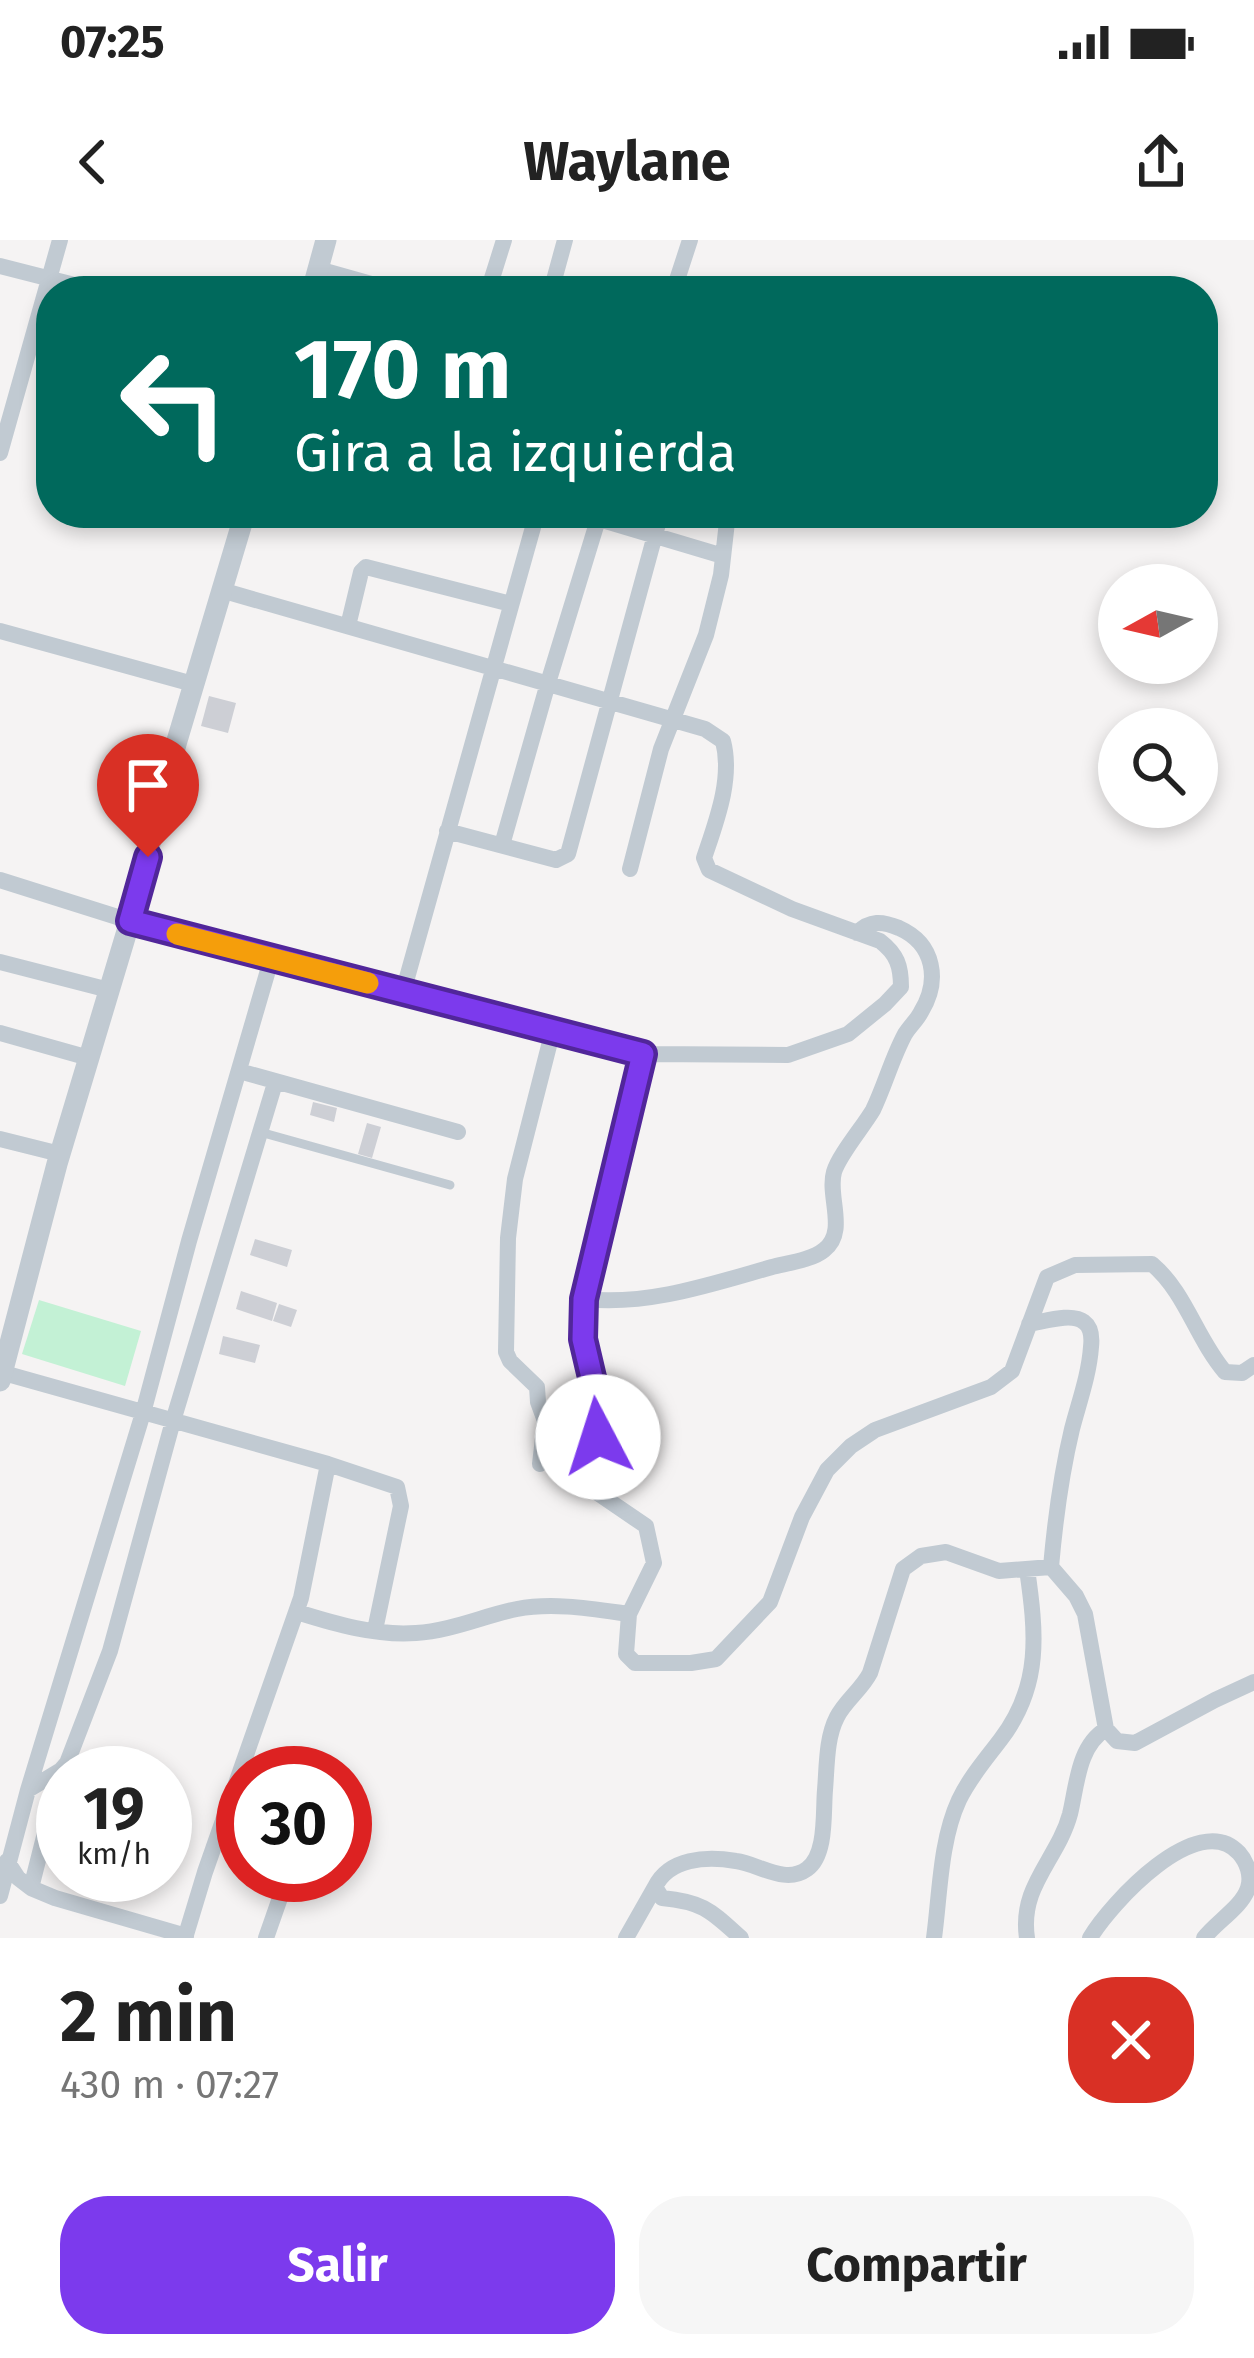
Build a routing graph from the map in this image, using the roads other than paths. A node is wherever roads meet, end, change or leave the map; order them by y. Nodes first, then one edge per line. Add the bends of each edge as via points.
1 (60, 240) edge
2 (326, 240) edge
3 (503, 240) edge
4 (565, 240) edge
5 (690, 240) edge
6 (0, 266) edge
7 (42, 276) edge
8 (51, 276) edge
9 (316, 276) edge
10 (492, 276) edge
11 (555, 276) edge
12 (678, 276) edge
13 (36, 322) edge
14 (4, 423) edge
15 (0, 453) edge
16 (240, 528) edge
17 (532, 528) edge
18 (595, 528) edge
19 (633, 528) edge
20 (657, 528) edge
21 (726, 528) edge
22 (655, 536) junction
23 (723, 556) junction
24 (221, 590) junction
25 (511, 604) junction
26 (348, 626) junction
27 (0, 631) edge
28 (493, 667) junction
29 (548, 683) junction
30 (194, 684) junction
31 (609, 701) junction
32 (671, 719) junction
33 (447, 831) junction
34 (502, 845) junction
35 (630, 869) dead end
36 (0, 880) edge
37 (130, 921) junction
38 (857, 932) junction
39 (271, 960) junction
40 (0, 962) edge
41 (109, 990) junction
42 (403, 992) junction
43 (553, 1030) junction
44 (0, 1033) edge
45 (643, 1054) junction
46 (89, 1058) junction
47 (239, 1071) junction
48 (275, 1083) junction
49 (260, 1132) junction
50 (458, 1132) dead end
51 (0, 1139) edge
52 (60, 1154) junction
53 (450, 1185) dead end
54 (584, 1299) junction
55 (1029, 1324) junction
56 (1254, 1365) edge
57 (1, 1375) edge
58 (143, 1413) junction
59 (173, 1421) junction
60 (540, 1463) dead end
61 (328, 1464) junction
62 (1051, 1568) junction
63 (1027, 1569) junction
64 (297, 1612) junction
65 (629, 1613) junction
66 (375, 1630) junction
67 (1254, 1682) edge
68 (1106, 1729) junction
69 (72, 1746) edge
70 (36, 1785) edge
71 (28, 1790) junction
72 (4, 1860) edge
73 (36, 1869) edge
74 (655, 1887) junction
75 (31, 1888) junction
76 (0, 1896) edge
77 (279, 1902) edge
78 (186, 1937) edge
79 (266, 1938) edge
80 (626, 1938) edge
81 (742, 1938) edge
82 (934, 1938) edge
83 (1027, 1938) edge
84 (1090, 1938) edge
85 (1204, 1938) edge

1 - 8 street
2 - 9 street
3 - 10 street
4 - 11 street
5 - 12 street
6 - 7 street
13 - 14 street
14 - 15 street
16 - 24 street
17 - 25 street
18 - 29 street
19 - 22 street
20 - 22 street
21 - 23 street
22 - 23 street
22 - 31 street
23 - 32 street via 706,635
24 - 26 street
24 - 30 street
25 - 26 street via 367,567
25 - 28 street
26 - 28 street
27 - 30 street
28 - 29 street
28 - 33 street
29 - 31 street
29 - 34 street
30 - 37 street
31 - 32 street
31 - 34 street via 568,854 556,860
32 - 35 street
32 - 38 street via 705,729 727,755 704,858 709,870
33 - 34 street
33 - 42 street
36 - 37 street
37 - 39 street
37 - 41 street
38 - 45 street via 891,950 901,987 848,1034 788,1055
38 - 54 street via 873,922 906,932 927,954 933,981 834,1172 836,1232 829,1246 650,1298
39 - 42 street
39 - 47 street
40 - 41 street
41 - 46 street
42 - 43 street
43 - 45 street
43 - 60 street via 508,1238 506,1352 537,1387 545,1421
44 - 46 street
45 - 54 street
46 - 52 street
47 - 48 street
47 - 58 street
48 - 49 street
48 - 50 street
49 - 53 lane
49 - 59 street
51 - 52 street
52 - 57 street
54 - 65 street via 598,1437 592,1481 598,1494 646,1526 651,1541 654,1563
55 - 56 street via 1047,1277 1076,1265 1152,1264 1177,1288 1225,1372
55 - 62 street via 1076,1318 1086,1322 1092,1342
55 - 65 street via 1012,1371 991,1387 875,1430 827,1470 770,1602 716,1659 634,1664 626,1654
57 - 58 street
58 - 59 street
58 - 71 street
59 - 61 street
59 - 69 street via 110,1651
61 - 64 street
61 - 66 street via 397,1486 400,1495
62 - 63 street
62 - 68 street via 1085,1614
63 - 74 street via 999,1571 946,1552 903,1569 870,1672 837,1715 812,1867 795,1875 736,1861 679,1862
63 - 82 street via 1031,1679 1012,1724 956,1805
64 - 66 street
64 - 78 street
65 - 66 street via 524,1607 426,1632
67 - 68 street via 1135,1743 1117,1741
68 - 83 street via 1089,1745 1069,1817 1038,1874
70 - 71 street
71 - 72 street
72 - 75 street
72 - 76 street
73 - 75 street
74 - 80 street
74 - 81 street via 662,1898 713,1913
75 - 78 street
77 - 79 street
84 - 85 street via 1170,1856 1216,1840 1243,1858 1249,1881

